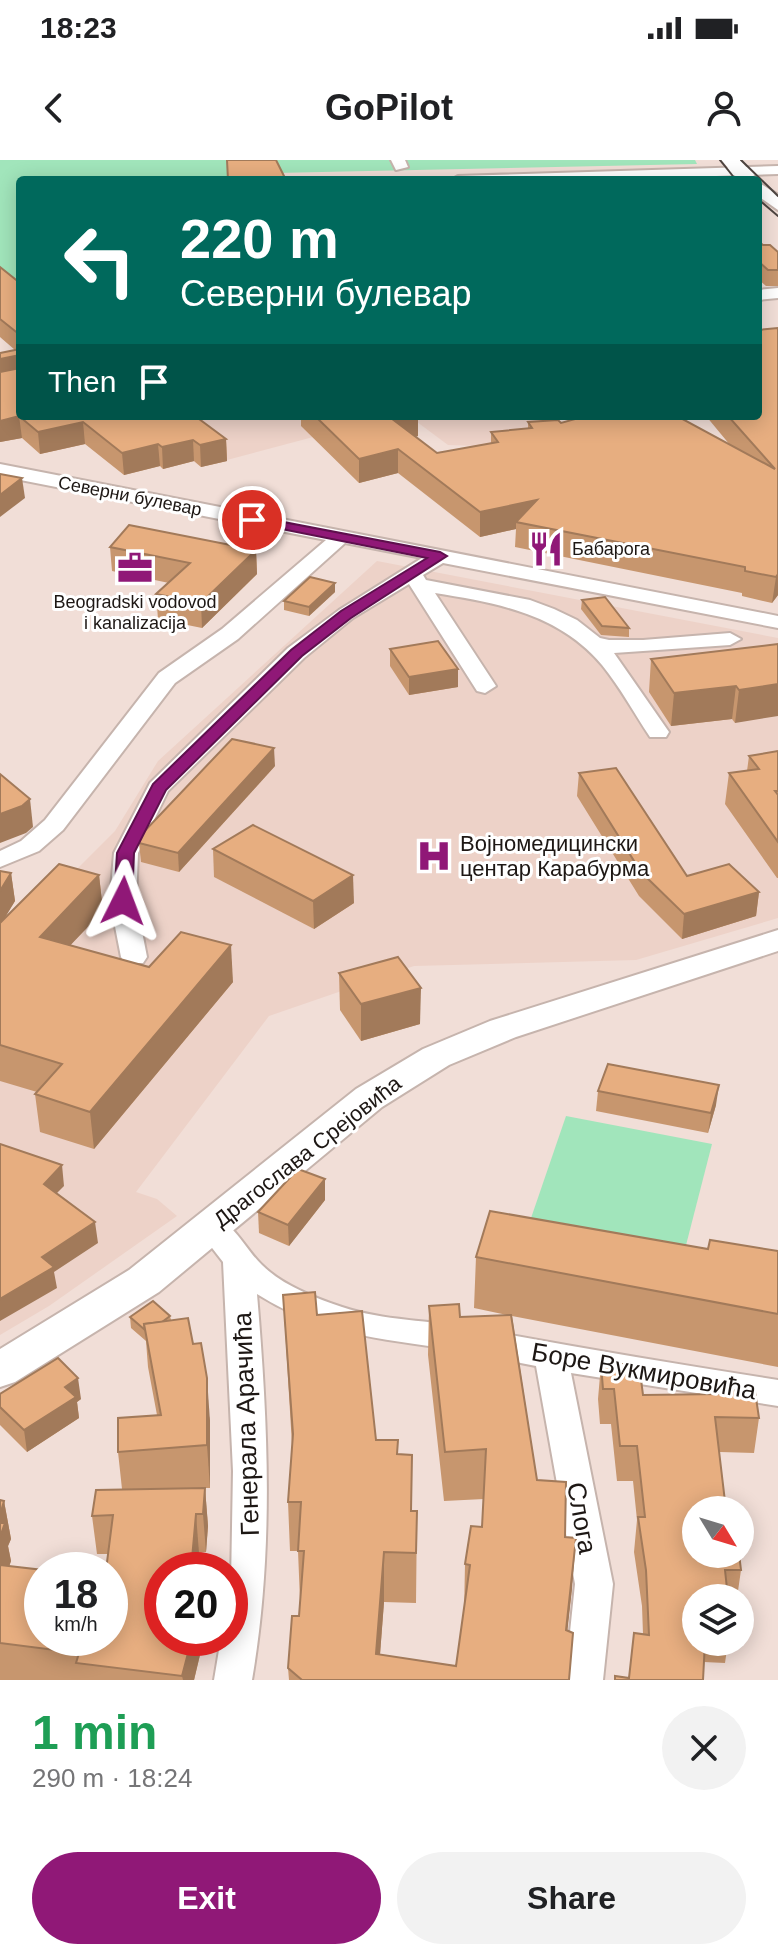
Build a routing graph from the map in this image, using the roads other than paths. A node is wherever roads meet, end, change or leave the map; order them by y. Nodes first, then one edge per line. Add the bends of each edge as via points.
1 (739, 170) edge
2 (778, 170) edge
3 (587, 176) edge
4 (762, 190) edge
5 (778, 204) edge
6 (0, 470) edge
7 (341, 537) junction
8 (440, 556) junction
9 (416, 580) junction
10 (778, 622) edge
11 (730, 639) dead end
12 (593, 643) junction
13 (485, 686) dead end
14 (658, 732) dead end
15 (0, 860) edge
16 (778, 940) edge
17 (134, 957) dead end
18 (211, 1226) junction
19 (239, 1262) junction
20 (551, 1357) junction
21 (0, 1370) edge
22 (778, 1393) edge
23 (233, 1680) edge
24 (584, 1680) edge

1 - 2 street
1 - 3 street
4 - 5 main road
6 - 7 street, Северни булевар
7 - 8 street, Северни булевар
7 - 15 street via 230,634 167,678 54,825 30,846
8 - 9 street
8 - 10 street, Северни булевар
9 - 12 street via 533,607 568,622
9 - 13 street
9 - 17 street via 346,614 296,653 158,788 126,853 123,901
11 - 12 street via 622,647
12 - 14 street
16 - 18 main road, Драгослава Срејовића via 503,1029 436,1057 369,1098
18 - 19 street, Боре Вукмировића
18 - 21 main road, Драгослава Срејовића via 134,1288
19 - 20 street, Боре Вукмировића via 272,1289 336,1318
19 - 23 street, Генерала Арачића via 253,1540
20 - 22 street, Боре Вукмировића
20 - 24 street, Слога via 594,1584

